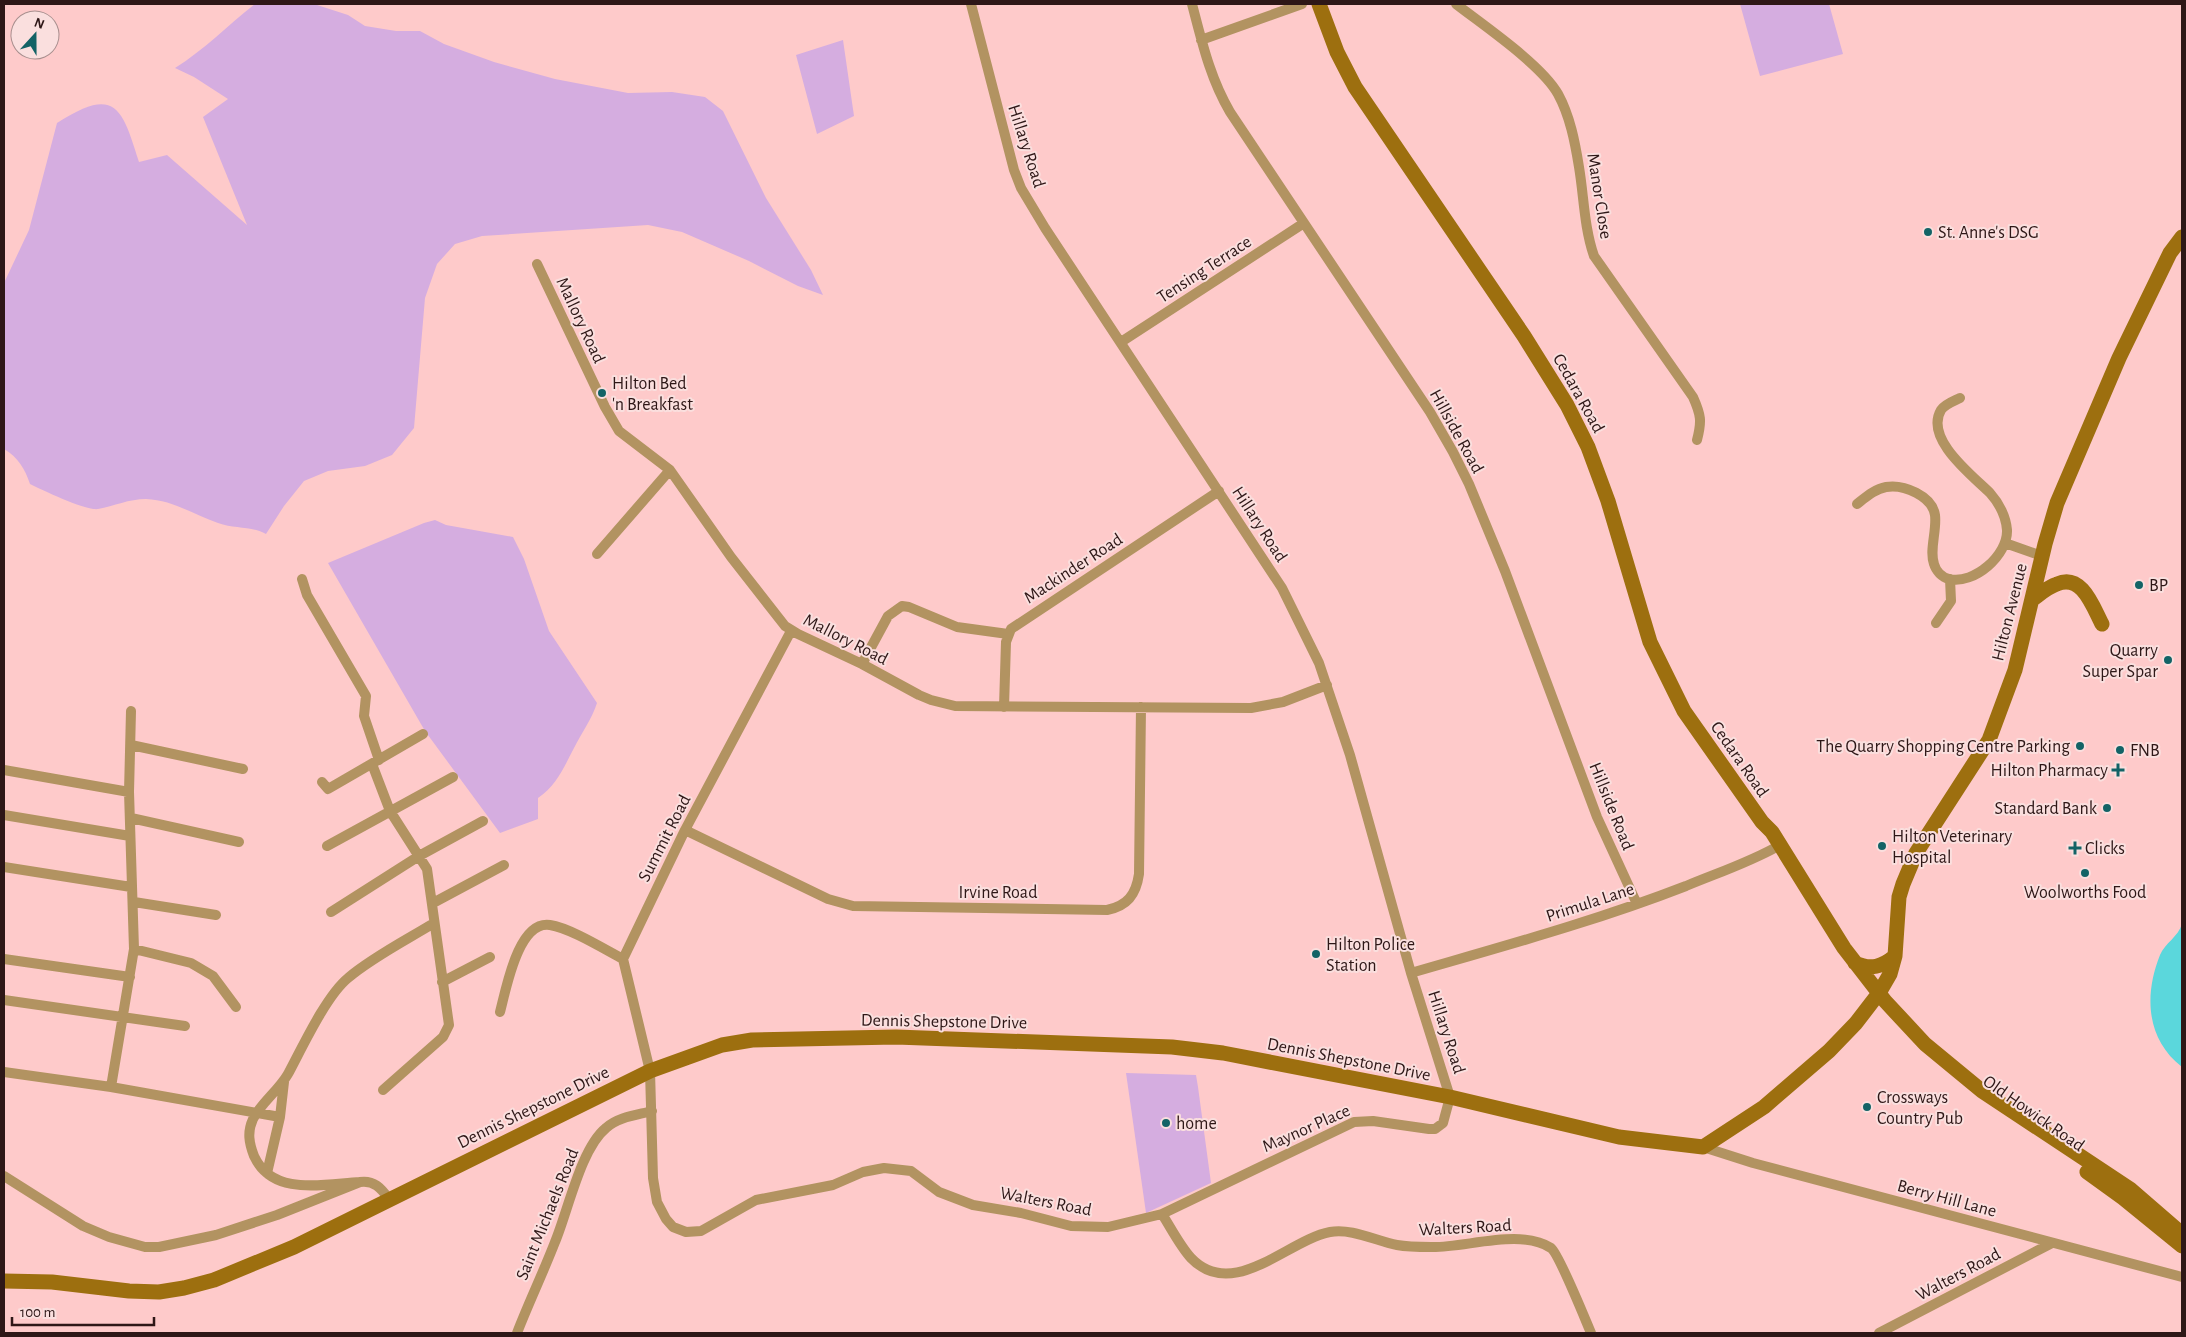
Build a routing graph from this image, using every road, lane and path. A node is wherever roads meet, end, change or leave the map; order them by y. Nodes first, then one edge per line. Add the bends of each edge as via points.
1 (971, 4) edge
2 (1192, 4) edge
3 (1302, 4) edge
4 (1319, 4) edge
5 (1456, 4) edge
6 (1201, 40) junction
7 (1304, 223) junction
8 (2182, 237) edge
9 (537, 264) dead end
10 (1121, 342) junction
11 (1960, 398) dead end
12 (1697, 440) dead end
13 (670, 470) junction
14 (1219, 491) junction
15 (1857, 504) dead end
16 (2005, 543) junction
17 (597, 554) dead end
18 (2042, 556) junction
19 (302, 579) dead end
20 (1950, 579) junction
21 (2033, 599) junction
22 (1936, 623) dead end
23 (2102, 624) dead end
24 (791, 631) junction
25 (1008, 634) junction
26 (862, 664) junction
27 (1327, 685) junction
28 (1004, 706) junction
29 (1141, 707) junction
30 (131, 711) dead end
31 (423, 734) dead end
32 (131, 745) junction
33 (376, 762) junction
34 (243, 769) dead end
35 (4, 770) edge
36 (453, 777) dead end
37 (322, 782) dead end
38 (129, 792) junction
39 (390, 811) junction
40 (4, 814) edge
41 (131, 818) junction
42 (483, 821) dead end
43 (685, 830) junction
44 (130, 836) junction
45 (239, 842) dead end
46 (327, 846) dead end
47 (1776, 847) junction
48 (419, 856) junction
49 (504, 865) dead end
50 (4, 867) edge
51 (131, 887) junction
52 (134, 902) junction
53 (433, 903) junction
54 (1637, 904) junction
55 (331, 912) dead end
56 (216, 915) dead end
57 (434, 923) junction
58 (134, 949) junction
59 (490, 956) dead end
60 (1895, 956) junction
61 (4, 959) edge
62 (623, 959) junction
63 (1855, 963) junction
64 (1411, 973) junction
65 (130, 977) junction
66 (442, 982) junction
67 (1876, 997) junction
68 (4, 1000) edge
69 (236, 1007) dead end
70 (500, 1012) dead end
71 (121, 1017) junction
72 (185, 1026) dead end
73 (650, 1071) junction
74 (4, 1072) edge
75 (284, 1081) junction
76 (111, 1087) junction
77 (383, 1090) dead end
78 (1450, 1097) junction
79 (652, 1111) junction
80 (258, 1112) junction
81 (280, 1117) junction
82 (1703, 1147) junction
83 (268, 1173) junction
84 (4, 1176) edge
85 (360, 1182) junction
86 (389, 1199) junction
87 (1162, 1214) junction
88 (2182, 1234) edge
89 (2052, 1242) junction
90 (2182, 1246) edge
91 (2182, 1277) edge
92 (4, 1281) edge
93 (517, 1333) edge
94 (1592, 1333) edge
95 (1879, 1333) edge

1 - 10 street, Hillary Road via 1014,170 1045,228
2 - 6 street, Hillside Road
3 - 6 street
4 - 47 street, Cedara Road via 1337,52 1355,87 1567,405 1588,446 1608,501 1650,642 1684,711 1772,832
5 - 12 street, Manor Close via 1541,74 1557,93 1571,125 1594,256 1693,397 1700,412
6 - 7 street, Hillside Road via 1215,83 1230,112
7 - 10 street, Tensing Terrace
7 - 54 street, Hillside Road via 1430,412 1469,484 1597,817
8 - 18 street, Hilton Avenue via 2167,260 2094,414 2057,504
9 - 13 street, Mallory Road via 614,424 628,440
10 - 14 street, Hillary Road
11 - 16 street via 1941,410 1940,433 1946,448 2000,507 2007,531
13 - 17 street
13 - 24 street, Mallory Road via 731,557
14 - 25 street, Mackinder Road via 1028,616
14 - 27 street, Hillary Road via 1282,588
15 - 20 street via 1873,491 1886,487 1902,488 1918,495 1935,514 1932,562 1936,571
16 - 18 street
16 - 20 street via 1986,568 1964,579
18 - 21 street, Hilton Avenue
19 - 33 street via 366,696 364,716
20 - 22 street via 1951,601
21 - 23 street via 2056,584 2067,581 2076,584 2084,590
21 - 60 street, Hilton Avenue via 2014,670 1989,740 1916,853 1903,884 1899,897
24 - 26 street, Mallory Road
24 - 43 street, Summit Road
25 - 26 street via 956,627 902,606 888,616
25 - 28 street
26 - 28 street, Mallory Road via 931,700 954,706
27 - 29 street, Mallory Road via 1266,707
27 - 64 street, Hillary Road via 1353,765
28 - 29 street, Mallory Road
29 - 43 street, Irvine Road via 1139,874 1135,892 1129,901 1107,910 853,906 828,899
30 - 32 street
31 - 33 street
32 - 34 street
32 - 38 street
33 - 37 street via 328,789
33 - 39 street
35 - 38 street
36 - 39 street
38 - 41 street
39 - 46 street
39 - 48 street
40 - 44 street
41 - 44 street
41 - 45 street
42 - 48 street
43 - 62 street, Summit Road
44 - 51 street
47 - 54 street, Primula Lane
47 - 63 street, Cedara Road
47 - 67 street, Cedara Road via 1822,929
48 - 53 street via 427,869
48 - 55 street
49 - 53 street
50 - 51 street
51 - 52 street
52 - 56 street
52 - 58 street
53 - 57 street
54 - 64 street, Primula Lane
57 - 66 street
57 - 75 street via 347,978 334,994
58 - 65 street
58 - 69 street via 191,963 214,976
59 - 66 street
60 - 63 street via 1873,968
60 - 67 street, Hilton Avenue via 1890,974
61 - 65 street
62 - 70 street via 550,925 536,928 524,939
62 - 73 street
63 - 67 street, Cedara Road
64 - 78 street, Hillary Road
65 - 71 street
66 - 77 street via 448,1032
67 - 82 street via 1829,1051 1764,1107
67 - 88 street, Old Howick Road via 1955,1070 2130,1189
67 - 90 street, Old Howick Road via 1919,1050 1955,1081 2123,1198
68 - 71 street
71 - 72 street
71 - 76 street
73 - 78 street, Dennis Shepstone Drive via 722,1044 752,1040 896,1037 1172,1047 1223,1053
73 - 79 street, Walters Road
73 - 86 street, Dennis Shepstone Drive
74 - 76 street
75 - 80 street
75 - 81 street
76 - 80 street
78 - 82 street, Dennis Shepstone Drive via 1619,1136
78 - 87 street, Maynor Place via 1445,1119 1435,1129 1373,1121 1354,1122
79 - 87 street, Walters Road via 653,1178 658,1202 666,1219 679,1231 701,1231 744,1205 767,1196 796,1194 884,1168 911,1171 953,1199 1071,1226 1108,1227
79 - 93 street, Saint Michaels Road via 618,1120 606,1128 592,1145
80 - 81 street
80 - 83 street via 248,1135 256,1159
81 - 83 street
82 - 89 street, Berry Hill Lane
83 - 85 street via 274,1179 292,1185
84 - 85 street via 83,1226 145,1247 159,1247 216,1234 277,1216
85 - 86 street via 373,1183
86 - 92 street, Dennis Shepstone Drive via 238,1272 184,1288 159,1292 129,1291 52,1282
87 - 94 street, Walters Road via 1192,1258 1212,1270 1224,1272 1258,1267 1303,1242 1331,1232 1347,1232 1398,1245 1433,1247 1507,1240 1542,1244 1555,1252
89 - 91 street, Berry Hill Lane
89 - 95 street, Walters Road

